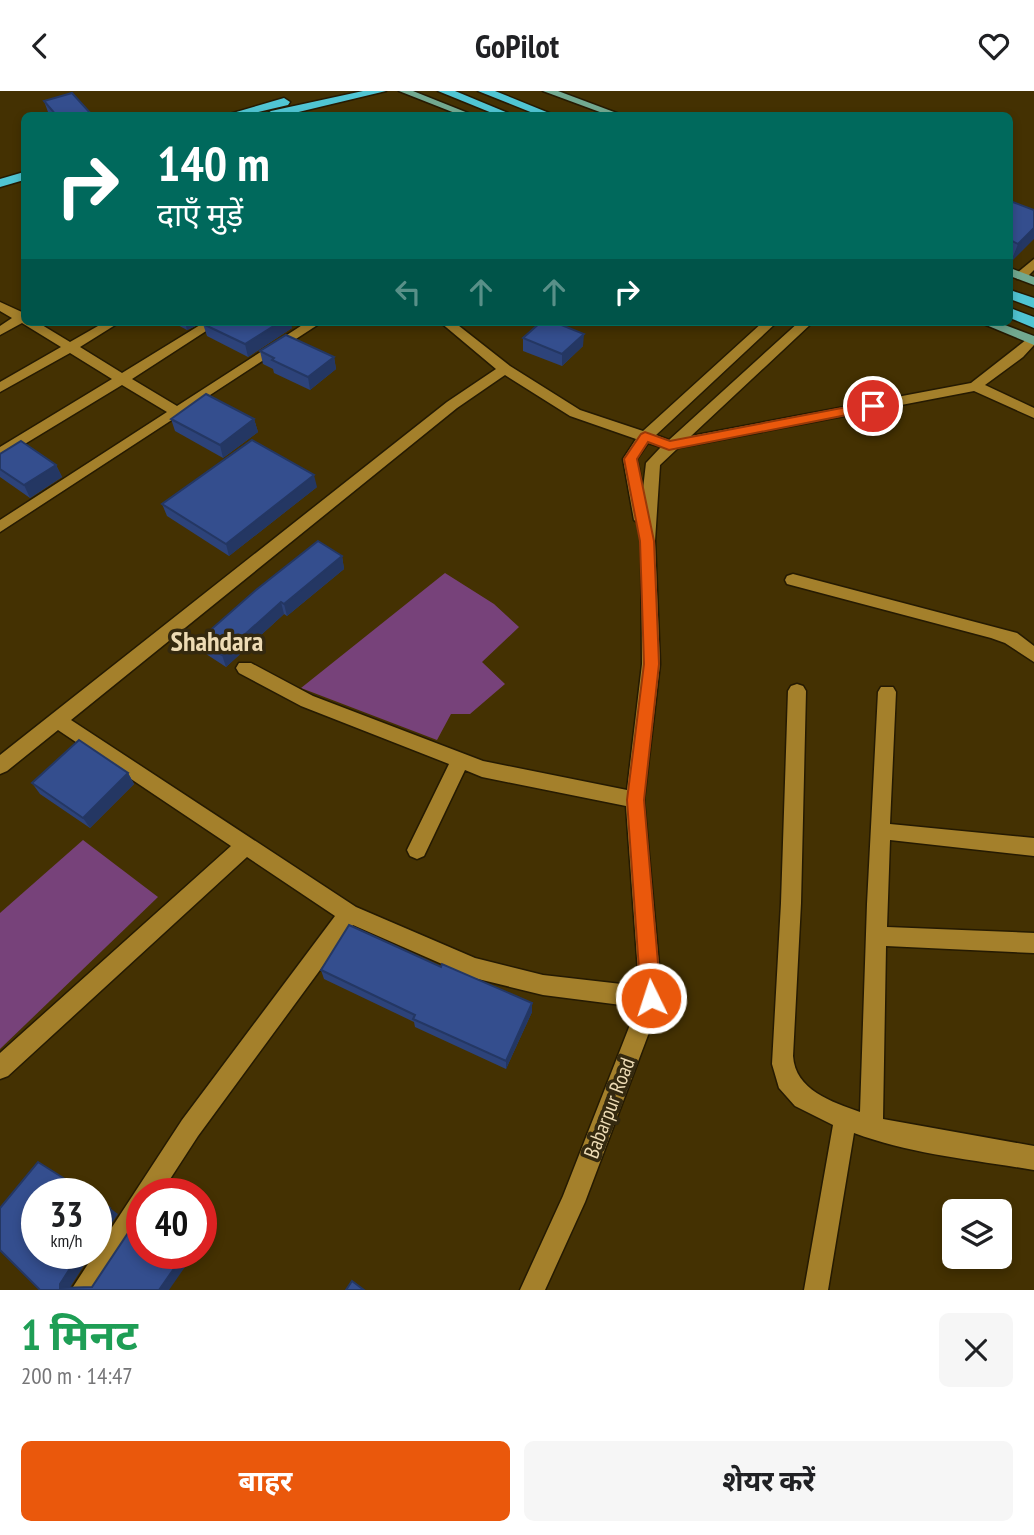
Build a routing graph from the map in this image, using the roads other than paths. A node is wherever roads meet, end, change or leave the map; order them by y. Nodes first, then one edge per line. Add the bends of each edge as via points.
1 (327, 91) edge
2 (380, 91) edge
3 (404, 91) edge
4 (444, 91) edge
5 (484, 91) edge
6 (548, 91) edge
7 (581, 102) junction
8 (244, 112) edge
9 (299, 112) edge
10 (460, 112) edge
11 (499, 112) edge
12 (540, 112) edge
13 (593, 112) edge
14 (609, 112) edge
15 (21, 177) edge
16 (0, 183) edge
17 (21, 187) edge
18 (0, 193) edge
19 (1034, 263) edge
20 (1022, 277) edge
21 (1013, 295) edge
22 (1034, 303) edge
23 (0, 306) edge
24 (1013, 314) edge
25 (21, 318) edge
26 (21, 322) edge
27 (1034, 323) edge
28 (35, 326) edge
29 (107, 326) edge
30 (207, 326) edge
31 (310, 326) edge
32 (451, 326) edge
33 (767, 326) edge
34 (803, 326) edge
35 (995, 326) edge
36 (0, 331) edge
37 (1033, 341) edge
38 (71, 347) junction
39 (505, 369) junction
40 (122, 378) junction
41 (975, 386) junction
42 (0, 388) edge
43 (176, 411) junction
44 (1034, 413) edge
45 (645, 437) junction
46 (669, 446) junction
47 (0, 454) edge
48 (0, 527) edge
49 (647, 541) junction
50 (793, 580) dead end
51 (1034, 655) edge
52 (245, 668) dead end
53 (797, 691) dead end
54 (887, 692) dead end
55 (57, 720) junction
56 (460, 761) junction
57 (0, 766) edge
58 (635, 800) junction
59 (880, 831) junction
60 (247, 844) junction
61 (1034, 847) edge
62 (417, 850) dead end
63 (349, 914) junction
64 (876, 936) junction
65 (1034, 943) edge
66 (651, 998) junction
67 (0, 1068) edge
68 (845, 1119) junction
69 (871, 1128) junction
70 (1034, 1158) edge
71 (156, 1178) edge
72 (126, 1225) edge
73 (83, 1290) edge
74 (532, 1290) edge
75 (816, 1290) edge

1 - 8 highway
2 - 9 highway
3 - 10 main road
4 - 11 highway
5 - 12 highway
6 - 7 main road
7 - 13 main road
7 - 14 main road
15 - 16 highway
17 - 18 highway
19 - 20 street
21 - 22 highway
23 - 25 street
24 - 27 highway
26 - 36 street
28 - 38 street
29 - 38 street
30 - 40 street
31 - 43 street
32 - 39 street
33 - 45 street, Babarpur Road
34 - 46 street, Babarpur Road
35 - 37 main road
37 - 41 street
38 - 40 street
38 - 42 street
39 - 45 street via 575,413
39 - 55 street via 452,405
40 - 43 street
40 - 47 street
41 - 44 street
41 - 46 street
43 - 48 street
45 - 46 street
45 - 49 street, Babarpur Road via 630,459
46 - 49 street, Babarpur Road via 653,463
49 - 58 street, Babarpur Road via 652,664
50 - 51 street via 993,632 1011,638
52 - 56 street via 307,701
53 - 68 street via 782,1065 787,1080 803,1099
54 - 59 street
55 - 57 street
55 - 60 street
56 - 58 street
56 - 62 street
58 - 66 street, Babarpur Road
59 - 61 street
59 - 64 street
60 - 63 street
60 - 67 street
63 - 66 street via 474,968 543,985
63 - 71 street
64 - 65 street
64 - 69 street
66 - 74 street, Babarpur Road via 573,1202
68 - 69 street
68 - 75 street
69 - 70 street
72 - 73 street

